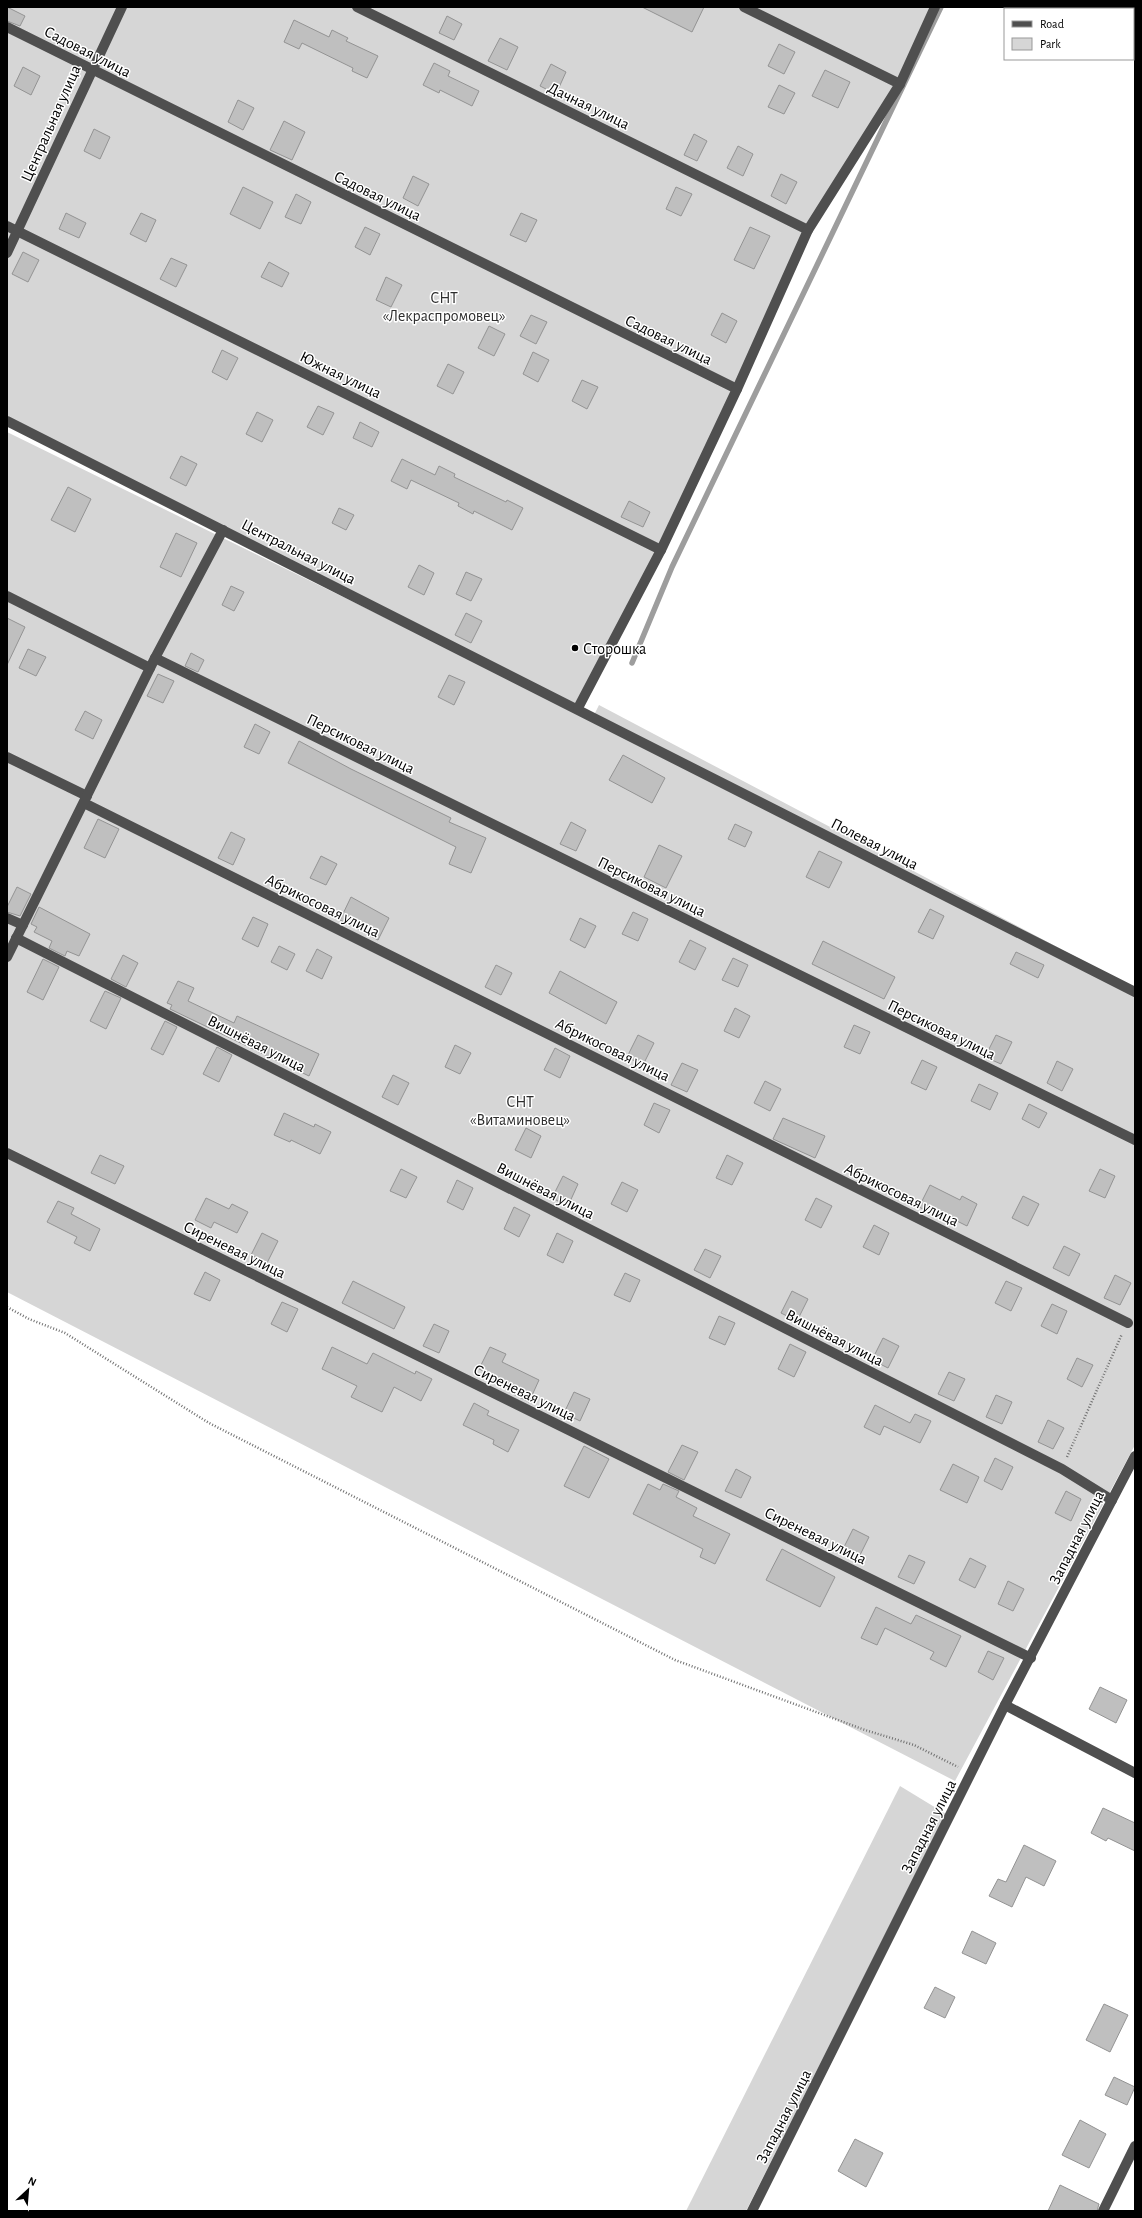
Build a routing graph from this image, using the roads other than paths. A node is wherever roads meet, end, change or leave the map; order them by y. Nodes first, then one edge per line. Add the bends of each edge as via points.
1 (122, 7) edge
2 (358, 7) edge
3 (744, 7) edge
4 (935, 7) edge
5 (7, 27) edge
6 (91, 69) junction
7 (900, 84) junction
8 (7, 226) edge
9 (808, 230) junction
10 (18, 231) junction
11 (7, 253) edge
12 (737, 389) junction
13 (7, 421) edge
14 (223, 530) junction
15 (661, 550) junction
16 (7, 596) edge
17 (155, 658) junction
18 (150, 668) junction
19 (578, 708) junction
20 (602, 721) joint
21 (7, 757) edge
22 (86, 800) junction
23 (7, 918) edge
24 (23, 925) junction
25 (16, 938) junction
26 (7, 957) edge
27 (1135, 992) edge
28 (1135, 1140) edge
29 (7, 1153) edge
30 (1128, 1323) road end
31 (1135, 1456) edge
32 (1112, 1500) junction
33 (1031, 1658) junction
34 (1005, 1706) junction
35 (1135, 1774) edge
36 (1135, 2146) edge
37 (752, 2211) edge
38 (1103, 2211) edge

1 - 6 street, Центральная улица
2 - 9 street, Дачная улица
3 - 7 street
4 - 7 street
5 - 6 street, Садовая улица
6 - 10 street, Центральная улица
6 - 12 street, Садовая улица
7 - 9 street
8 - 10 street, Южная улица
9 - 12 street
10 - 11 street, Центральная улица
10 - 15 street, Южная улица
12 - 15 street
13 - 14 street, Центральная улица
14 - 17 street
14 - 19 street, Центральная улица
15 - 19 street
16 - 18 street
17 - 18 street
17 - 28 street, Персиковая улица
18 - 22 street
19 - 20 street, Центральная улица
20 - 27 street, Полевая улица
21 - 22 street, Абрикосовая улица
22 - 24 street
22 - 30 street, Абрикосовая улица
23 - 24 street
24 - 25 street
25 - 26 street
25 - 32 street, Вишнёвая улица via 1062,1469
29 - 33 street, Сиреневая улица
31 - 32 street, Западная улица
32 - 33 street, Западная улица
33 - 34 street, Западная улица
34 - 35 street
34 - 37 street, Западная улица
36 - 38 street

